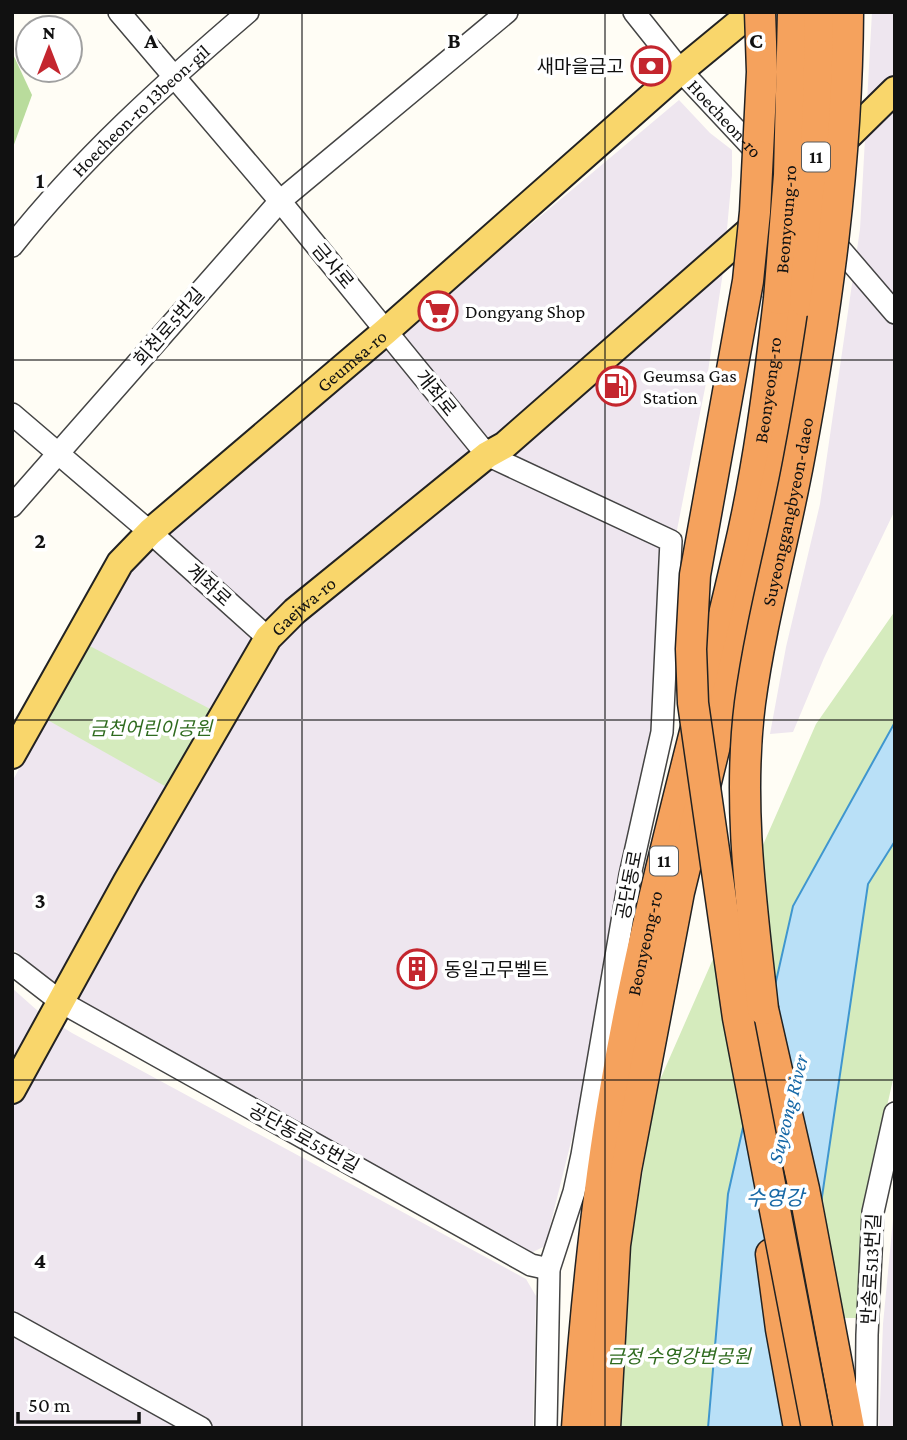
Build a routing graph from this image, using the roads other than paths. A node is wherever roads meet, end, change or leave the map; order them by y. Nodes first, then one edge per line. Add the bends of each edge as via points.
1 (119, 12) edge
2 (248, 12) edge
3 (507, 12) edge
4 (634, 12) edge
5 (752, 12) edge
6 (760, 12) edge
7 (793, 12) edge
8 (819, 12) edge
9 (848, 12) edge
10 (681, 71) junction
11 (173, 76) junction
12 (895, 90) edge
13 (792, 190) junction
14 (280, 201) junction
15 (827, 233) junction
16 (736, 242) junction
17 (12, 246) edge
18 (792, 300) junction
19 (895, 313) edge
20 (386, 331) junction
21 (12, 414) edge
22 (58, 453) junction
23 (487, 455) junction
24 (12, 506) edge
25 (150, 532) junction
26 (268, 638) junction
27 (12, 755) edge
28 (12, 964) edge
29 (61, 1002) junction
30 (751, 1014) junction
31 (12, 1090) edge
32 (895, 1113) edge
33 (549, 1269) junction
34 (12, 1322) edge
35 (201, 1428) edge
36 (546, 1428) edge
37 (577, 1428) edge
38 (605, 1428) edge
39 (799, 1428) edge
40 (817, 1428) edge
41 (835, 1428) edge
42 (849, 1428) edge
43 (866, 1428) edge

1 - 11 street
2 - 11 street, Hoecheon-ro 13beon-gil
3 - 14 street, 회천로5번길
4 - 10 street, Hoecheon-ro
5 - 10 main road, Geumsa-ro
6 - 30 highway, bridge via 761,97 748,281 695,575 691,649 692,703
7 - 18 highway, Beonyoung-ro / 11, bridge
8 - 18 highway, Beonyoung-ro / 11, bridge via 816,151
9 - 30 highway, Suyeonggangbyeon-daeo, bridge via 847,88 832,266 750,704 745,795
10 - 13 street, Hoecheon-ro
10 - 20 main road, Geumsa-ro
11 - 14 street
11 - 17 street, Hoecheon-ro 13beon-gil via 45,205
12 - 13 main road, Gaejwa-ro
13 - 15 street, Hoecheon-ro
13 - 16 main road, Gaejwa-ro
14 - 20 street, 금사로
14 - 22 street, 회천로5번길
15 - 16 street
15 - 19 street
16 - 23 main road, Gaejwa-ro via 505,445
18 - 37 highway, Beonyeong-ro / 11 via 765,411 739,554 650,921 616,1083 584,1322
18 - 38 highway, Beonyeong-ro / 11 via 789,428 679,892 626,1170 615,1245
20 - 23 street, 개좌로
20 - 25 main road, Geumsa-ro
21 - 22 street
22 - 24 street, 회천로5번길
22 - 25 street
23 - 26 main road, Gaejwa-ro
23 - 33 street, 공단동로 via 671,541 662,732 630,875 582,1155
25 - 26 street, 계좌로
25 - 27 main road, Geumsa-ro via 120,563
26 - 29 main road, Gaejwa-ro
28 - 29 street, 공단동로55번길
29 - 31 main road, Gaejwa-ro
29 - 33 street, 공단동로55번길 via 531,1265
30 - 39 highway, bridge via 781,1329
30 - 40 highway, bridge
30 - 41 highway
30 - 42 highway via 804,1189
32 - 43 street, 반송로513번길 via 873,1212
33 - 36 street, 공단동로
34 - 35 street

